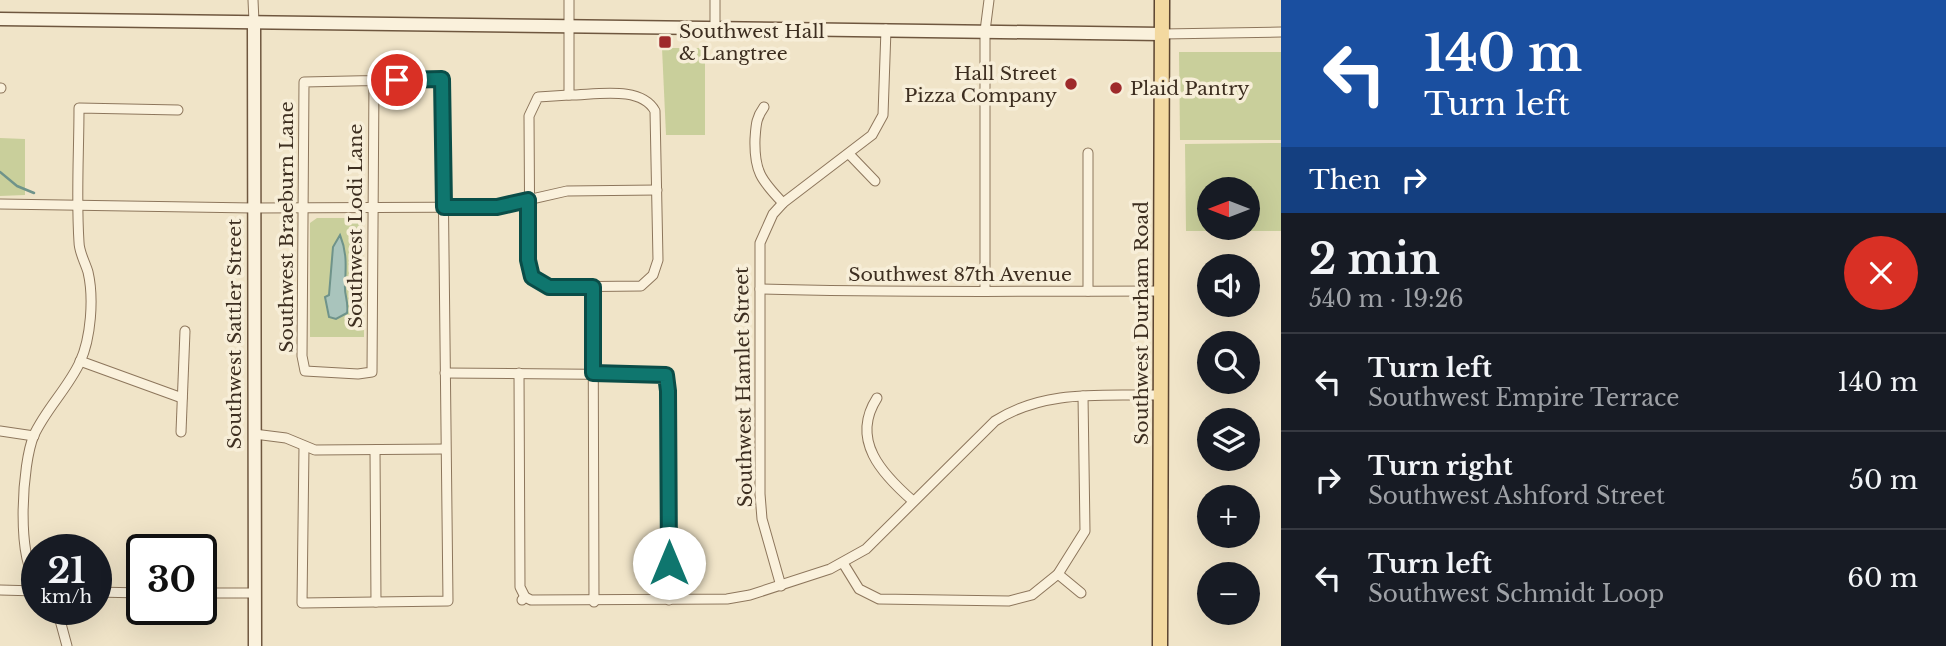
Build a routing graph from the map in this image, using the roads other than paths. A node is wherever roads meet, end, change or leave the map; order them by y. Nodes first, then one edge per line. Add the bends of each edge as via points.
1 (253, 0) edge
2 (569, 0) edge
3 (715, 0) edge
4 (989, 0) edge
5 (1162, 0) edge
6 (0, 19) edge
7 (254, 22) junction
8 (569, 25) junction
9 (715, 27) junction
10 (886, 29) junction
11 (985, 31) junction
12 (1281, 32) edge
13 (1162, 34) junction
14 (374, 80) junction
15 (569, 95) junction
16 (764, 107) dead end
17 (178, 110) dead end
18 (1087, 153) dead end
19 (850, 155) junction
20 (875, 181) dead end
21 (657, 190) junction
22 (528, 200) junction
23 (783, 203) junction
24 (0, 204) edge
25 (78, 205) junction
26 (302, 207) junction
27 (444, 207) junction
28 (253, 208) junction
29 (373, 208) junction
30 (593, 287) junction
31 (760, 289) junction
32 (985, 290) junction
33 (1088, 291) junction
34 (1160, 291) junction
35 (185, 331) dead end
36 (80, 361) junction
37 (372, 372) joint
38 (445, 373) junction
39 (519, 373) junction
40 (593, 373) junction
41 (1160, 395) junction
42 (1083, 396) junction
43 (182, 398) junction
44 (877, 398) dead end
45 (0, 431) edge
46 (181, 432) dead end
47 (254, 434) junction
48 (34, 436) junction
49 (304, 447) junction
50 (445, 449) junction
51 (375, 450) junction
52 (913, 501) junction
53 (25, 534) edge
54 (843, 563) junction
55 (1058, 575) junction
56 (781, 586) junction
57 (0, 590) edge
58 (21, 591) edge
59 (217, 593) edge
60 (254, 593) junction
61 (1081, 593) dead end
62 (669, 600) junction
63 (376, 602) junction
64 (594, 602) junction
65 (61, 625) edge
66 (66, 646) edge
67 (255, 646) edge
68 (1160, 646) edge

1 - 7 street
2 - 8 street
3 - 9 street
4 - 11 street
5 - 13 main road, Southwest Durham Road
6 - 7 main road
7 - 8 main road
7 - 28 main road, Southwest Sattler Street
8 - 9 main road
8 - 15 street
9 - 10 main road
10 - 11 main road
10 - 19 street, Southwest Hamlet Street via 883,115 872,135
11 - 13 main road
11 - 32 street
12 - 13 street
13 - 34 main road, Southwest Durham Road
14 - 26 street, Southwest Braeburn Lane via 304,82
14 - 27 street via 442,79
14 - 29 street, Southwest Lodi Lane
15 - 21 street via 638,95 650,102 656,119
15 - 22 street via 538,97 530,108
16 - 23 street via 756,118 754,164
17 - 25 street via 79,108
18 - 33 street
19 - 20 street
19 - 23 street, Southwest Hamlet Street
21 - 22 street via 567,191
21 - 30 street via 658,260 653,275 641,285
22 - 27 street via 497,207
22 - 30 street via 532,277 549,287
23 - 31 street, Southwest Hamlet Street via 760,243
24 - 25 street
25 - 28 street
25 - 36 street via 79,245 90,299
26 - 28 street
26 - 29 street
26 - 37 street, Southwest Braeburn Lane via 305,371
27 - 29 street
27 - 38 street
28 - 47 main road, Southwest Sattler Street
29 - 37 street, Southwest Lodi Lane
30 - 40 street
31 - 32 street, Southwest 87th Avenue
31 - 56 street, Southwest Hamlet Street via 760,494 762,519
32 - 33 street, Southwest 87th Avenue
33 - 34 street, Southwest 87th Avenue
34 - 41 main road, Southwest Durham Road
35 - 43 street
36 - 43 street
36 - 48 street
38 - 39 street
38 - 50 street
39 - 40 street
39 - 64 street via 520,587 524,598 537,601
40 - 62 street via 666,375
40 - 64 street
41 - 42 street
41 - 68 main road, Southwest Durham Road
42 - 52 street via 1054,397 1012,410
42 - 55 street via 1084,531
43 - 46 street
44 - 52 street via 868,413 870,446 881,470
45 - 48 street
47 - 49 street via 286,438
47 - 60 main road, Southwest Sattler Street
48 - 53 street via 24,489
49 - 51 street
49 - 63 street via 302,603
50 - 51 street
50 - 63 street via 448,601
51 - 63 street
52 - 54 street via 866,549
54 - 55 street via 859,589 879,599 1020,600
54 - 56 street
55 - 61 street
56 - 62 street via 737,598
57 - 58 street
59 - 60 street
60 - 67 main road, Southwest Sattler Street
62 - 64 street
65 - 66 street

